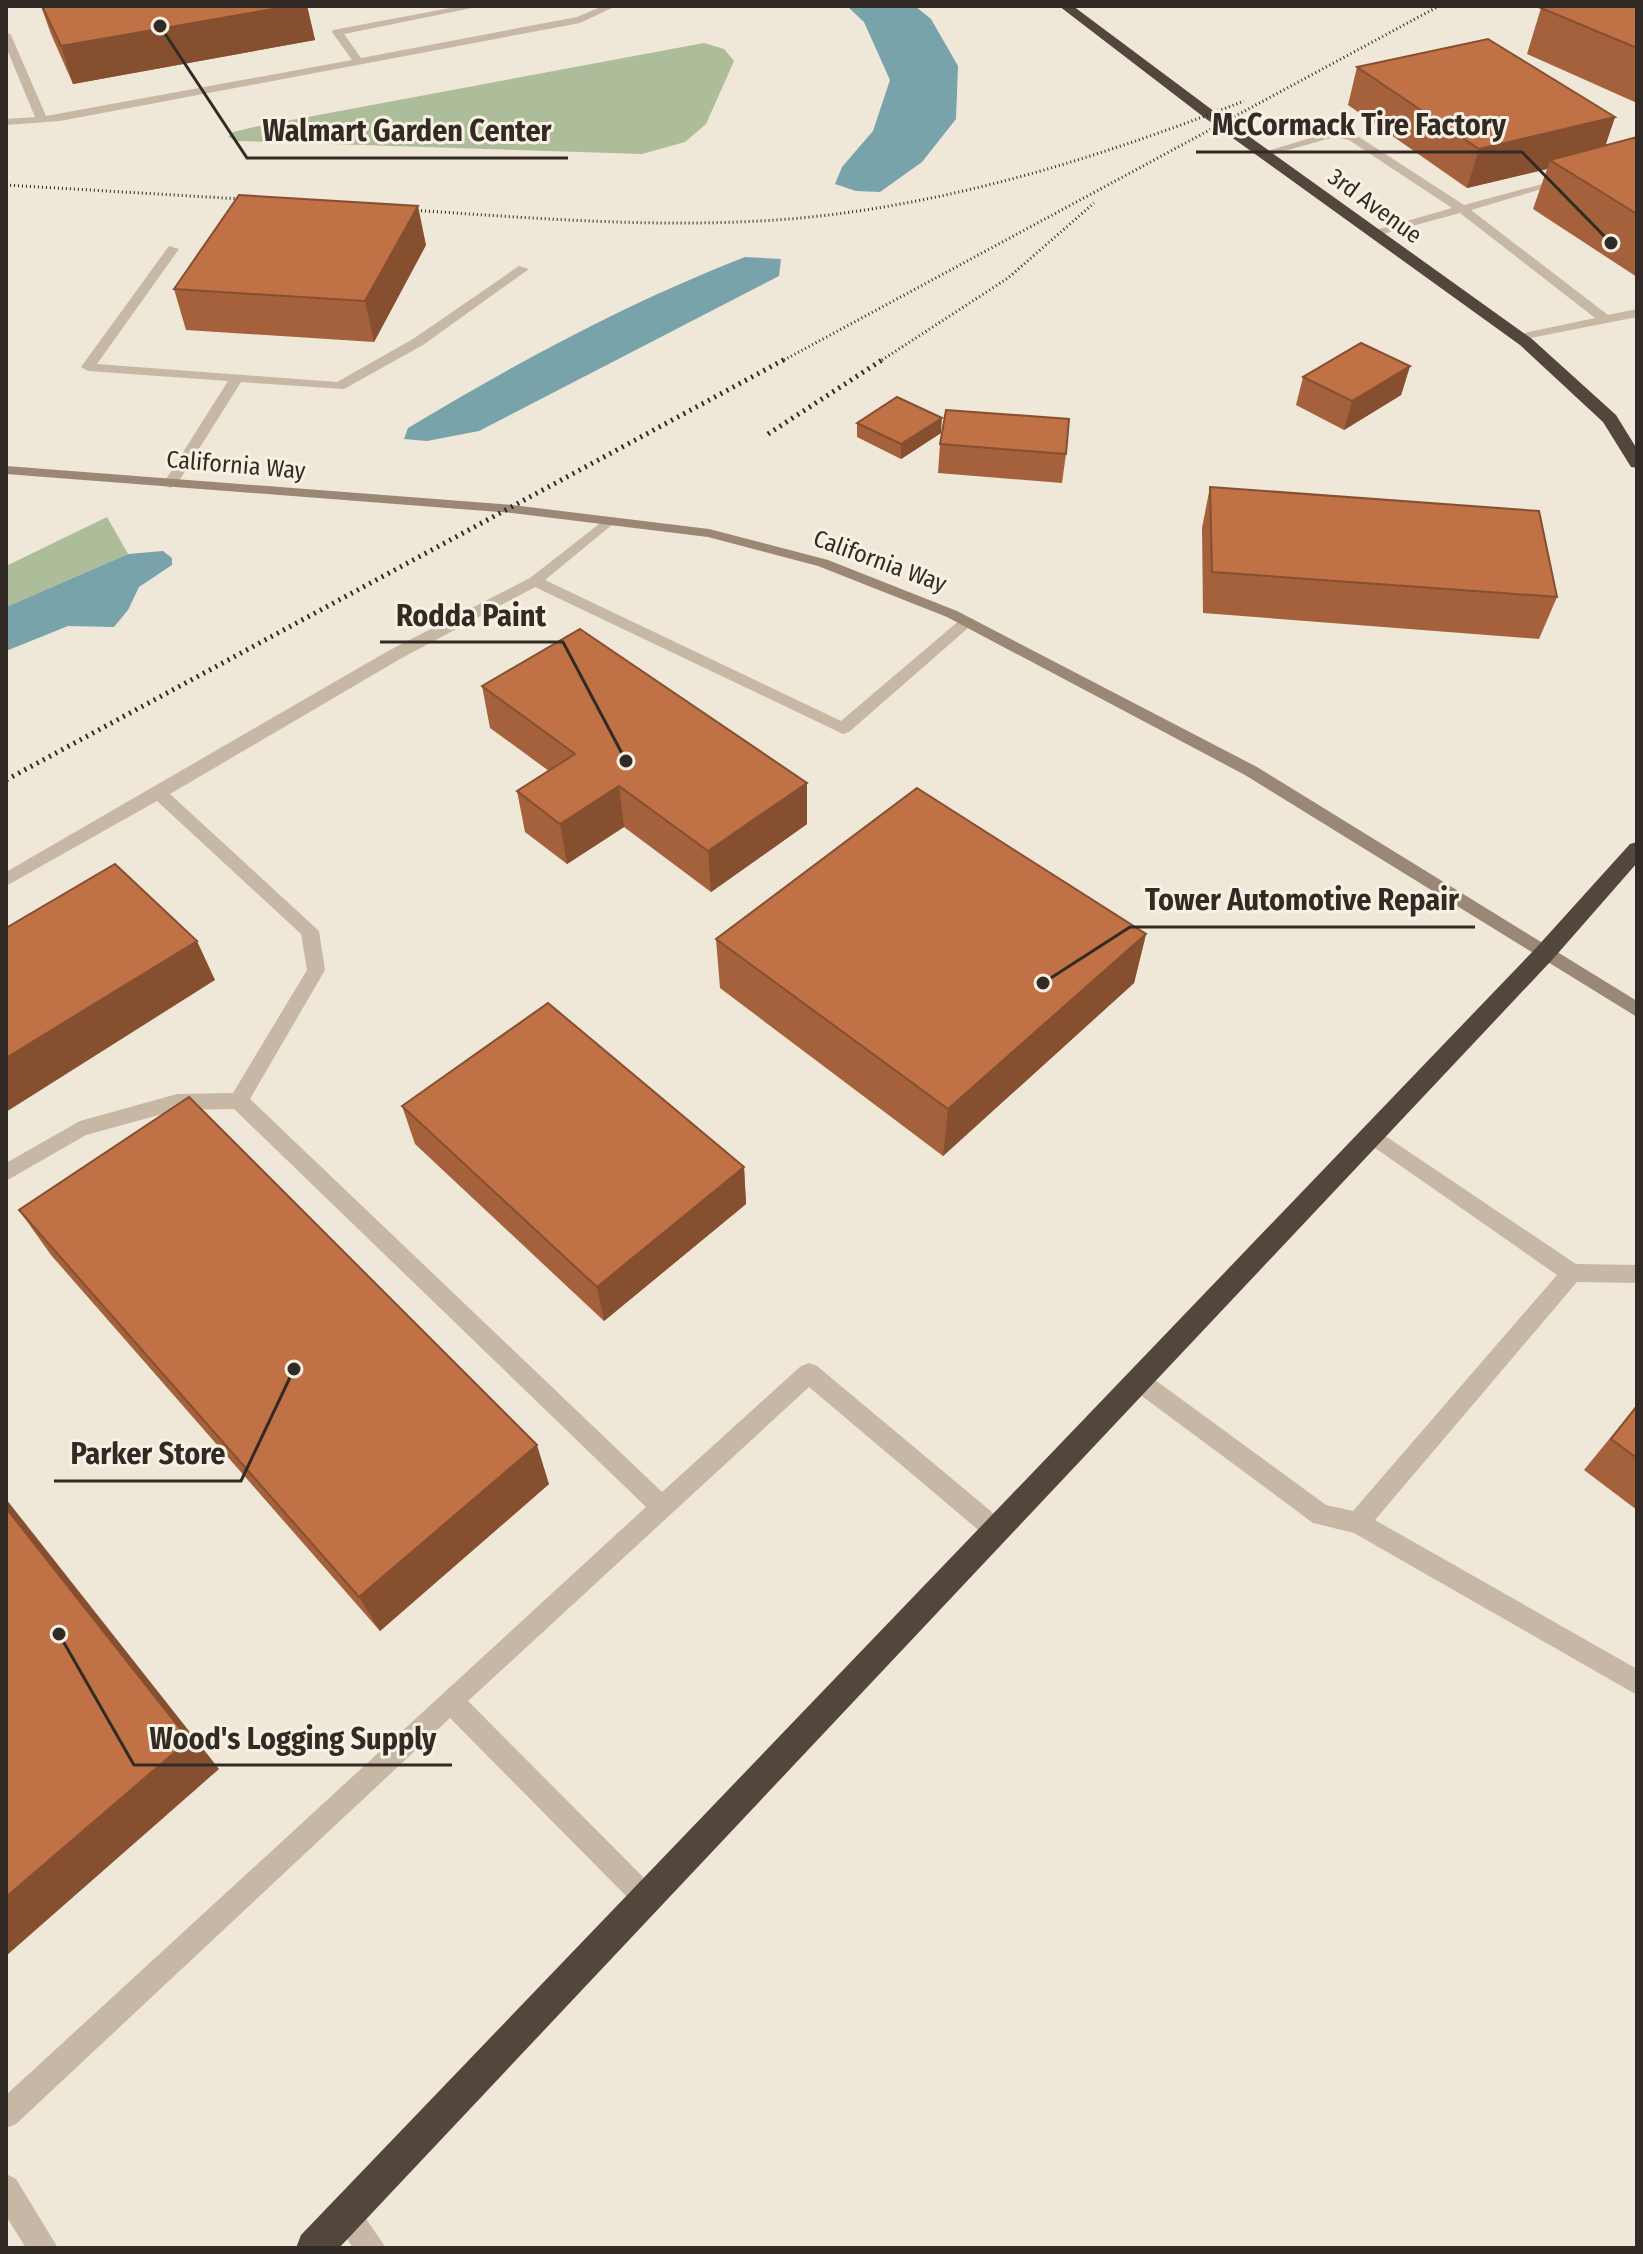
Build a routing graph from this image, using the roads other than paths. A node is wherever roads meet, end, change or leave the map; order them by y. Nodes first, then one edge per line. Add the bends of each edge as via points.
1 (477, 6) edge
2 (611, 6) edge
3 (1065, 6) edge
4 (6, 35) edge
5 (359, 62) junction
6 (42, 120) junction
7 (6, 122) edge
8 (1264, 154) junction
9 (1579, 175) edge
10 (1462, 209) junction
11 (1376, 234) junction
12 (173, 249) dead end
13 (523, 269) dead end
14 (1637, 313) edge
15 (1606, 320) junction
16 (1520, 338) junction
17 (237, 378) junction
18 (1637, 463) edge
19 (6, 470) edge
20 (170, 484) junction
21 (608, 521) junction
22 (535, 581) junction
23 (967, 622) junction
24 (158, 793) junction
25 (1637, 849) edge
26 (6, 880) edge
27 (1544, 954) junction
28 (1637, 1010) edge
29 (239, 1101) junction
30 (1372, 1135) junction
31 (6, 1173) edge
32 (1572, 1273) junction
33 (1637, 1274) edge
34 (1139, 1381) junction
35 (662, 1507) junction
36 (1358, 1523) junction
37 (997, 1531) junction
38 (1637, 1683) edge
39 (450, 1701) junction
40 (646, 1898) junction
41 (6, 2114) edge
42 (6, 2189) edge
43 (346, 2214) junction
44 (43, 2248) edge
45 (314, 2248) edge
46 (371, 2248) edge

1 - 5 lane via 337,32
2 - 5 lane via 580,20
3 - 8 highway, 3rd Avenue
4 - 6 lane
5 - 6 lane
6 - 7 lane
8 - 10 lane via 1334,134 1352,137
8 - 11 highway, 3rd Avenue
9 - 10 lane
10 - 11 lane
10 - 15 lane
11 - 16 highway, 3rd Avenue
12 - 17 lane via 88,367
13 - 17 lane via 418,342 339,386
14 - 15 lane
15 - 16 lane
16 - 18 highway, 3rd Avenue via 1610,419
17 - 20 lane
19 - 20 street, California Way
20 - 21 street, California Way
21 - 22 lane
21 - 23 street, California Way via 709,533 823,563
22 - 23 lane via 843,728
22 - 24 lane via 394,655
23 - 27 street, California Way via 1251,771
24 - 26 lane
24 - 29 lane via 310,931 316,970
25 - 27 highway
27 - 28 street, California Way
27 - 30 highway
29 - 31 lane via 177,1102 80,1129
29 - 35 lane
30 - 32 lane
30 - 34 highway
32 - 33 lane
32 - 36 lane
34 - 36 lane via 1321,1515
34 - 37 highway
35 - 37 lane via 809,1373
35 - 39 lane
36 - 38 lane
37 - 40 highway
39 - 40 lane
39 - 41 lane
40 - 43 highway
42 - 44 lane
43 - 45 highway
43 - 46 lane

